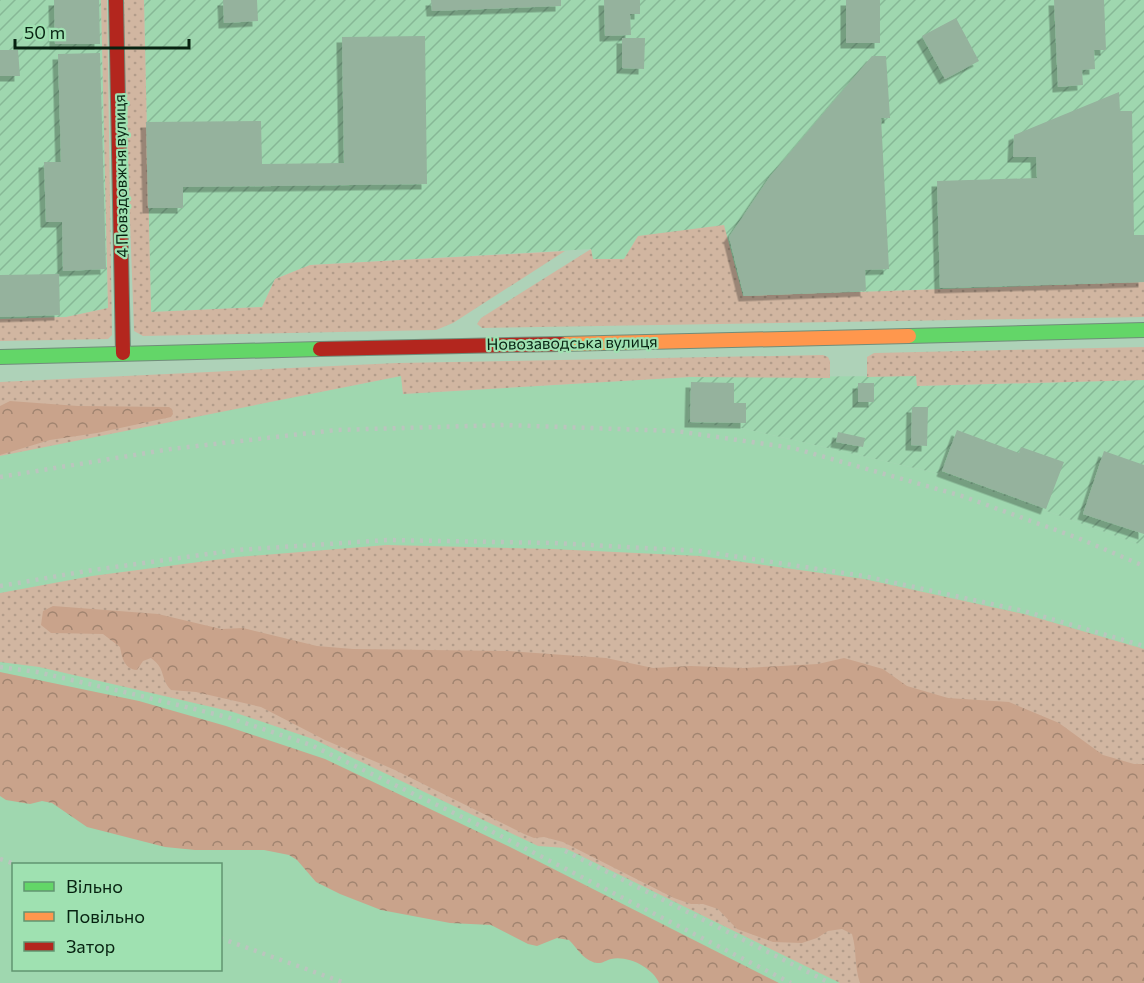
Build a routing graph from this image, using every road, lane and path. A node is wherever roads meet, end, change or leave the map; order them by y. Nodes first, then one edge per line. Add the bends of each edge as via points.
1 (116, 0) edge
2 (1144, 330) edge
3 (123, 352) junction
4 (0, 357) edge

1 - 3 street, 4 Повздовжня вулиця
2 - 3 street, Новозаводська вулиця
3 - 4 street, Новозаводська вулиця

